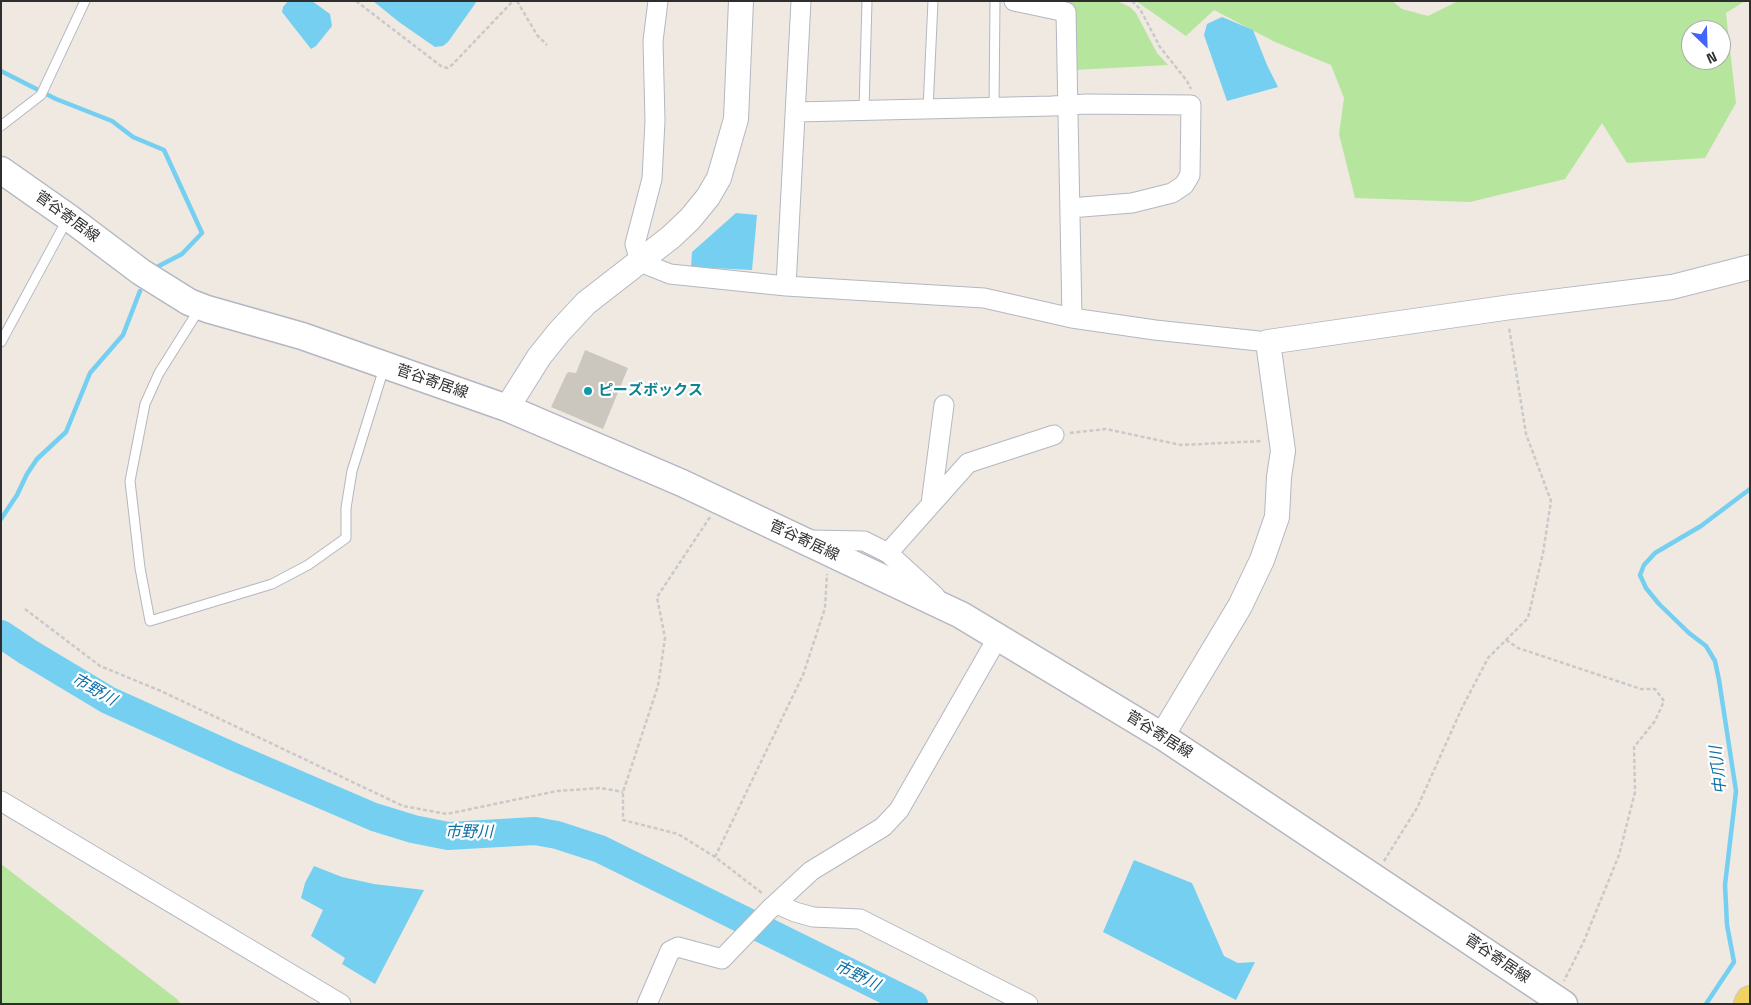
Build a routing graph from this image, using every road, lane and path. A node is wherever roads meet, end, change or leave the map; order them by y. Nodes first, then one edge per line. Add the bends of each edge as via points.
1 (85, 1) edge
2 (356, 1) edge
3 (515, 1) edge
4 (658, 1) edge
5 (741, 1) edge
6 (801, 1) edge
7 (867, 1) edge
8 (933, 1) edge
9 (995, 1) edge
10 (1014, 1) edge
11 (1132, 1) edge
12 (1044, 4) edge
13 (547, 45) dead end
14 (1068, 105) junction
15 (1191, 105) junction
16 (994, 107) junction
17 (864, 109) junction
18 (928, 109) junction
19 (796, 112) junction
20 (1, 126) edge
21 (1, 170) edge
22 (1070, 208) junction
23 (68, 218) junction
24 (640, 262) junction
25 (1750, 267) edge
26 (786, 286) junction
27 (202, 307) junction
28 (1506, 308) junction
29 (1072, 318) junction
30 (1, 342) edge
31 (1268, 342) junction
32 (385, 365) junction
33 (944, 405) dead end
34 (507, 408) junction
35 (1054, 435) joint
36 (1282, 440) junction
37 (720, 502) junction
38 (931, 504) junction
39 (802, 540) junction
40 (828, 552) junction
41 (888, 553) junction
42 (24, 609) dead end
43 (951, 610) junction
44 (998, 636) junction
45 (1506, 640) junction
46 (1162, 736) junction
47 (623, 792) junction
48 (1, 801) edge
49 (715, 857) junction
50 (1374, 877) junction
51 (773, 907) junction
52 (1750, 1000) edge
53 (1560, 1001) edge
54 (341, 1004) edge
55 (647, 1004) edge
56 (1028, 1004) edge
57 (1748, 1004) edge

1 - 20 lane via 41,95
2 - 3 path via 446,68
3 - 13 path
4 - 24 street via 653,41 652,179 635,244
5 - 24 street via 736,119 719,178 690,219
6 - 19 street
7 - 17 lane
8 - 18 lane
9 - 16 lane
10 - 12 street
11 - 15 path via 1140,9 1160,47 1187,81 1192,92
12 - 14 street via 1066,12
14 - 15 street
14 - 16 street
14 - 22 street
15 - 22 street via 1190,175 1184,185 1172,193 1132,203
16 - 18 street
17 - 18 street
17 - 19 street
19 - 26 street
21 - 23 main road, 菅谷寄居線
22 - 29 street
23 - 27 main road, 菅谷寄居線 via 140,272
23 - 30 lane
24 - 26 street via 670,274
24 - 34 street via 586,303 559,332
25 - 28 street via 1672,287
26 - 29 street via 984,298
27 - 32 main road, 菅谷寄居線 via 302,336
27 - 32 lane via 158,373 145,404 130,481 150,621 272,584 308,565 346,538 346,508 352,471
28 - 31 street
28 - 45 path via 1526,434 1551,501 1528,618
29 - 31 street
31 - 36 street
32 - 34 main road, 菅谷寄居線
33 - 38 street
34 - 37 main road, 菅谷寄居線
35 - 36 path via 1106,429 1181,445
35 - 38 street via 968,463
36 - 46 street via 1277,517 1262,560 1240,606
37 - 39 main road, 菅谷寄居線
37 - 47 path via 658,597 665,638 658,686
38 - 41 street
39 - 40 main road, 菅谷寄居線
39 - 41 street via 864,541
40 - 43 main road, 菅谷寄居線
40 - 49 path via 825,608 803,675
41 - 43 street
42 - 47 path via 100,666 161,691 403,806 447,814 557,791 601,788
43 - 44 main road, 菅谷寄居線
44 - 46 main road, 菅谷寄居線
44 - 51 street via 899,810 883,827 811,871
45 - 50 path via 1488,658 1417,808
45 - 53 path via 1518,648 1641,689 1655,689 1664,701 1656,720 1634,748 1635,792 1619,855
46 - 50 main road, 菅谷寄居線
47 - 49 path via 623,820 678,834
48 - 54 street
49 - 51 path
50 - 53 main road, 菅谷寄居線
51 - 55 street via 722,959 678,947 670,952
51 - 56 street via 813,916 860,919
52 - 57 main road

